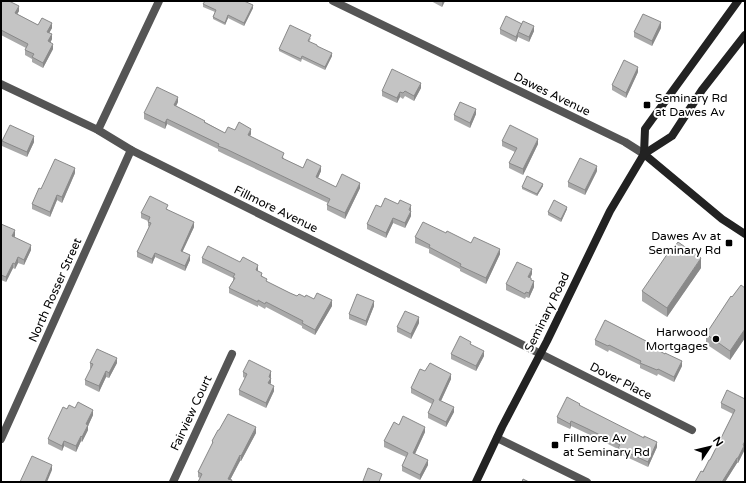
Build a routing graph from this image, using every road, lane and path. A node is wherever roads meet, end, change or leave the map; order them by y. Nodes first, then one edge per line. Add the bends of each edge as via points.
1 (159, 1) edge
2 (333, 1) edge
3 (738, 1) edge
4 (745, 35) edge
5 (1, 84) edge
6 (98, 130) junction
7 (131, 150) junction
8 (644, 154) junction
9 (745, 234) edge
10 (232, 354) dead end
11 (540, 354) junction
12 (692, 430) dead end
13 (497, 438) junction
14 (1, 439) edge
15 (173, 482) edge
16 (476, 482) edge
17 (587, 482) edge

1 - 6 street
2 - 8 street, Dawes Avenue
3 - 8 main road, Seminary Road via 645,129
4 - 8 main road, Seminary Road via 702,90 672,136
5 - 6 street, Fillmore Avenue
6 - 7 street, Fillmore Avenue
7 - 11 street, Fillmore Avenue
7 - 14 street, North Rosser Street
8 - 9 main road, Dawes Avenue via 716,214
8 - 11 main road, Seminary Road via 610,211
10 - 15 street, Fairview Court
11 - 12 street, Dover Place
11 - 13 main road, Seminary Road
13 - 16 main road, Seminary Road
13 - 17 street

